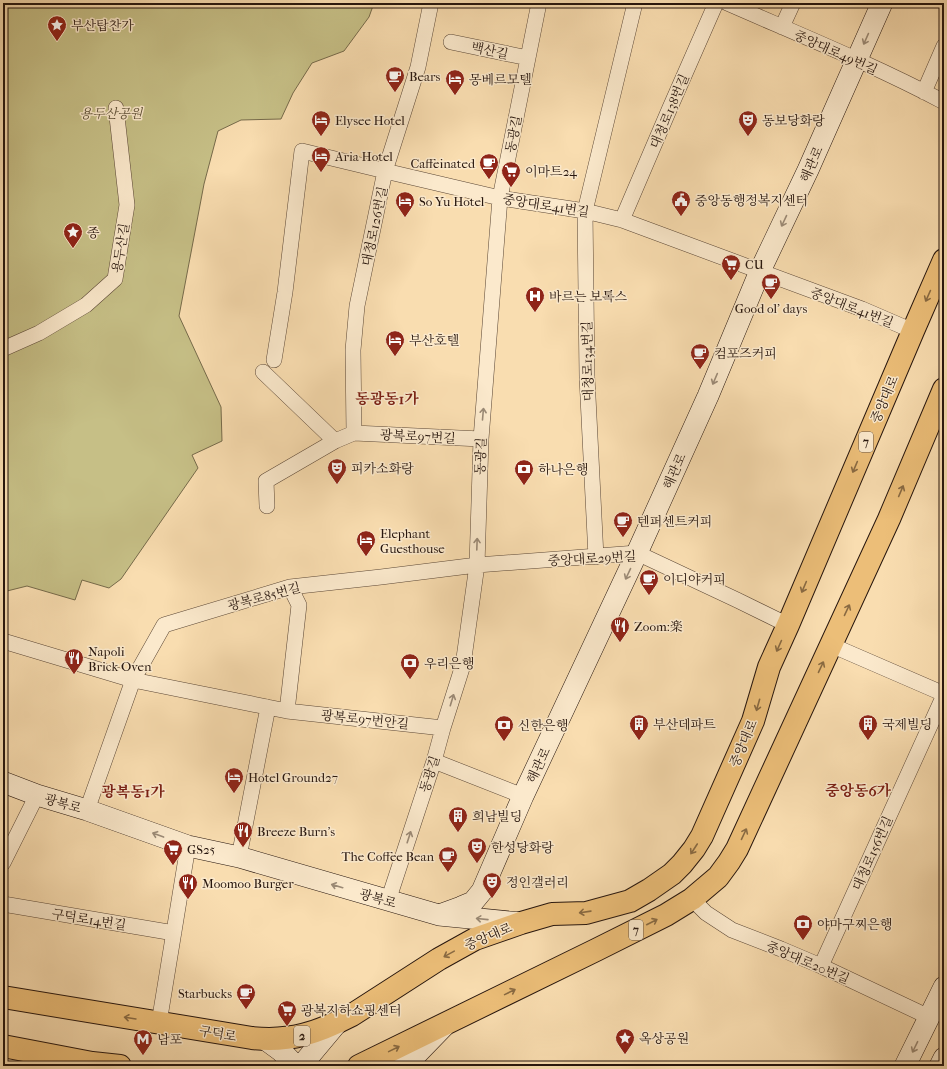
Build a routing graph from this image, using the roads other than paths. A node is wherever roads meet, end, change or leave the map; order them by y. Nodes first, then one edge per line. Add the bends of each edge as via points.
1 (431, 3) edge
2 (539, 3) edge
3 (635, 3) edge
4 (716, 3) edge
5 (727, 3) edge
6 (792, 3) edge
7 (882, 3) edge
8 (782, 27) junction
9 (452, 42) dead end
10 (944, 46) edge
11 (528, 58) junction
12 (856, 60) junction
13 (924, 92) junction
14 (944, 102) edge
15 (116, 108) dead end
16 (385, 171) junction
17 (500, 198) junction
18 (585, 211) junction
19 (622, 220) junction
20 (944, 260) edge
21 (760, 271) junction
22 (913, 331) junction
23 (3, 349) edge
24 (274, 360) dead end
25 (263, 372) dead end
26 (944, 389) edge
27 (354, 433) junction
28 (481, 439) junction
29 (335, 441) junction
30 (267, 506) dead end
31 (638, 553) junction
32 (596, 557) junction
33 (477, 565) junction
34 (290, 587) junction
35 (788, 625) junction
36 (3, 641) edge
37 (831, 645) junction
38 (133, 680) junction
39 (944, 695) edge
40 (268, 707) junction
41 (287, 711) junction
42 (443, 728) junction
43 (434, 761) junction
44 (3, 782) edge
45 (37, 795) junction
46 (523, 796) junction
47 (87, 810) junction
48 (188, 846) junction
49 (239, 857) junction
50 (3, 863) edge
51 (692, 899) junction
52 (388, 900) junction
53 (3, 904) edge
54 (439, 915) junction
55 (521, 923) junction
56 (174, 933) junction
57 (821, 966) junction
58 (944, 987) edge
59 (3, 997) edge
60 (930, 1017) junction
61 (160, 1022) junction
62 (448, 1022) junction
63 (337, 1023) junction
64 (266, 1040) junction
65 (3, 1046) edge
66 (944, 1058) edge
67 (93, 1065) edge
68 (120, 1066) edge
69 (296, 1066) edge
70 (301, 1066) edge
71 (358, 1066) edge
72 (403, 1066) edge
73 (906, 1066) edge
74 (940, 1066) edge

1 - 16 street, 대청로126번길 via 418,67
2 - 11 street, 동광길
3 - 18 street, 대청로134번길
4 - 19 street, 대청로138번길
5 - 8 street, 중앙대로49번길
6 - 8 street
7 -> 12 main road, 해관로
8 - 12 street, 중앙대로49번길
9 - 11 street, 백산길
10 - 13 street
11 - 17 street, 동광길
12 - 13 street, 중앙대로49번길
12 -> 21 main road, 해관로
13 - 14 street, 중앙대로49번길
15 - 23 street, 용두산길 via 127,205 115,279 86,305 40,334
16 - 17 street, 중앙대로41번길
16 - 24 street, 중앙대로41번길 via 302,151
16 - 27 street, 대청로126번길 via 357,306 353,350
17 - 18 street, 중앙대로41번길
28 -> 17 street, 동광길
18 - 19 street, 중앙대로41번길
18 - 32 street, 대청로134번길 via 587,377
19 - 21 street, 중앙대로41번길
20 -> 22 main road, 중앙대로 / 7
21 - 22 street, 중앙대로41번길
21 -> 31 main road, 해관로
22 -> 35 main road, 중앙대로 / 7
25 - 29 street
37 -> 26 main road, 7 via 889,520
27 - 28 street, 광복로97번길
27 - 29 street
33 -> 28 street, 동광길
29 - 30 street via 266,481
31 - 32 street, 중앙대로29번길
31 - 35 street, 중앙대로29번길
31 -> 46 main road, 해관로
32 - 33 street, 중앙대로29번길
33 - 34 street, 광복로85번길
42 -> 33 street, 동광길 via 463,665
34 - 38 street, 광복로85번길 via 164,625
34 - 41 street via 298,605
35 -> 55 main road, 중앙대로 / 7 via 769,667 753,721 702,836 682,864 672,874 630,901 586,913 552,914
36 - 38 street
37 - 39 street
51 -> 37 main road, 7 via 718,877 737,849
38 - 40 street, 광복로97번안길
38 - 47 street, 광복로85번길
39 - 57 street, 대청로156번길
40 - 41 street, 광복로97번안길
40 - 49 street
41 - 42 street, 광복로97번안길
42 - 43 street, 동광길
43 - 46 street
52 -> 43 street, 동광길
44 - 45 main road, 광복로
45 - 47 main road, 광복로
45 - 50 street
46 - 54 main road, 해관로 via 482,891 473,902
48 -> 47 main road, 광복로
48 - 49 main road, 광복로
48 - 56 street
52 -> 49 main road, 광복로
51 - 57 street, 중앙대로20번길 via 706,913 732,930
62 -> 51 main road, 7 via 666,915
52 - 54 main road, 광복로
53 - 56 street, 구덕로14번길
55 -> 54 main road, 광복로
55 -> 63 main road, 중앙대로 / 7 via 475,939
56 - 61 street
57 - 60 street, 중앙대로20번길
58 - 60 main road
61 -> 59 main road, 구덕로 / 2
60 -> 73 main road
61 - 64 main road, 구덕로 / 2
71 -> 62 main road, 7
62 - 72 main road
63 - 64 main road, 구덕로 / 2 via 304,1036
63 - 70 main road
64 - 69 main road
65 - 67 main road
66 - 74 main road
67 - 68 main road

